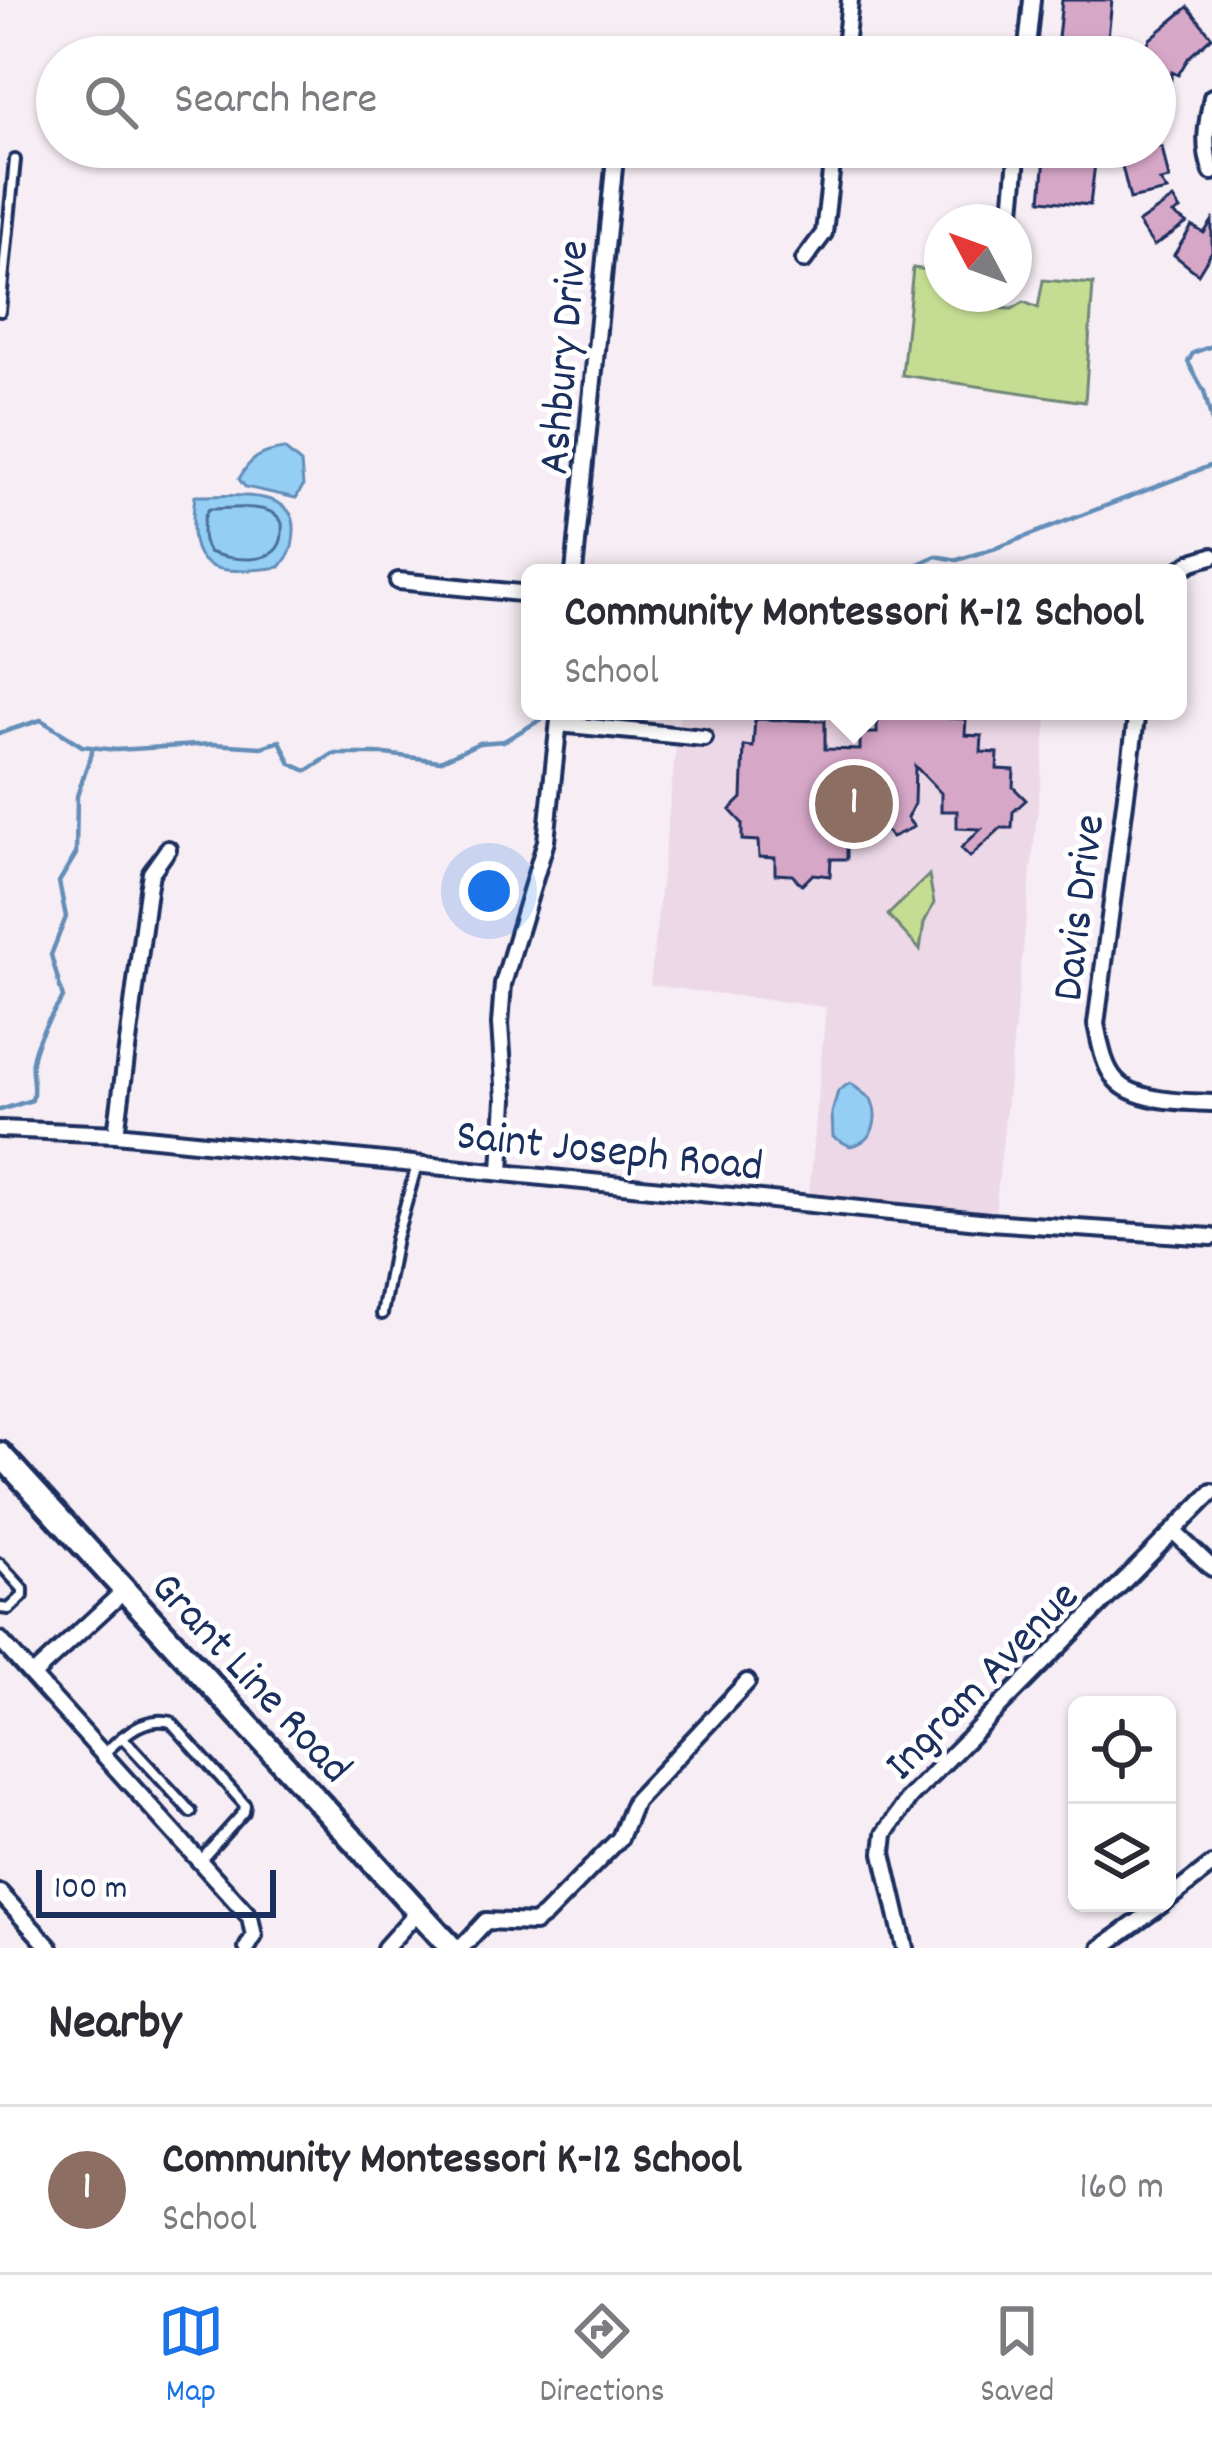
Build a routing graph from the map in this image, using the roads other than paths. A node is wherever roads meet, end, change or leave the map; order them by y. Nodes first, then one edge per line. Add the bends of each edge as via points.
1 (850, 0) edge
2 (1032, 0) edge
3 (846, 36) edge
4 (1028, 36) edge
5 (1212, 97) edge
6 (15, 160) dead end
7 (614, 168) edge
8 (832, 168) edge
9 (1016, 168) edge
10 (1212, 172) edge
11 (1013, 204) edge
12 (804, 260) dead end
13 (0, 311) edge
14 (575, 564) edge
15 (398, 581) dead end
16 (521, 593) edge
17 (560, 720) edge
18 (574, 720) edge
19 (1136, 720) edge
20 (704, 738) dead end
21 (168, 849) dead end
22 (1212, 1103) edge
23 (0, 1129) edge
24 (116, 1134) junction
25 (418, 1163) junction
26 (501, 1171) junction
27 (1212, 1237) edge
28 (382, 1314) dead end
29 (0, 1454) edge
30 (1212, 1492) edge
31 (1174, 1531) junction
32 (0, 1564) edge
33 (1212, 1568) edge
34 (124, 1591) junction
35 (0, 1608) edge
36 (0, 1640) edge
37 (33, 1676) junction
38 (747, 1682) dead end
39 (122, 1737) junction
40 (102, 1755) junction
41 (173, 1793) junction
42 (155, 1812) junction
43 (191, 1812) dead end
44 (200, 1862) junction
45 (1212, 1865) edge
46 (0, 1893) edge
47 (1176, 1893) edge
48 (418, 1911) junction
49 (1151, 1912) edge
50 (50, 1948) edge
51 (248, 1948) edge
52 (385, 1948) edge
53 (456, 1948) edge
54 (905, 1948) edge
55 (1101, 1948) edge

1 - 3 street
2 - 4 street
5 - 10 street via 1205,138
6 - 13 lane
7 - 14 street, Ashbury Drive
8 - 12 street via 824,233
9 - 11 street
15 - 16 street
17 - 26 street via 546,842 502,984
18 - 20 street
19 - 22 street, Davis Drive via 1096,1024 1116,1081
21 - 24 street via 151,873
23 - 24 street, Saint Joseph Road
24 - 25 street, Saint Joseph Road
25 - 26 street, Saint Joseph Road
25 - 28 lane
26 - 27 street, Saint Joseph Road
29 - 34 main road, Grant Line Road
30 - 31 street, Ingram Avenue
31 - 33 street
31 - 54 street, Ingram Avenue via 920,1786 885,1834 884,1869
32 - 35 lane via 23,1589 9,1609
34 - 37 street
34 - 48 main road, Grant Line Road
36 - 37 street
37 - 40 street
38 - 53 street via 635,1801 620,1838 544,1916 533,1923 486,1921
39 - 40 lane
39 - 41 lane
39 - 44 lane via 161,1718 171,1722 242,1799 244,1812
40 - 42 street
41 - 42 lane
41 - 43 lane
42 - 44 street
44 - 51 street via 250,1917
45 - 47 street
46 - 50 street
48 - 52 street
48 - 53 main road, Grant Line Road
49 - 55 street

